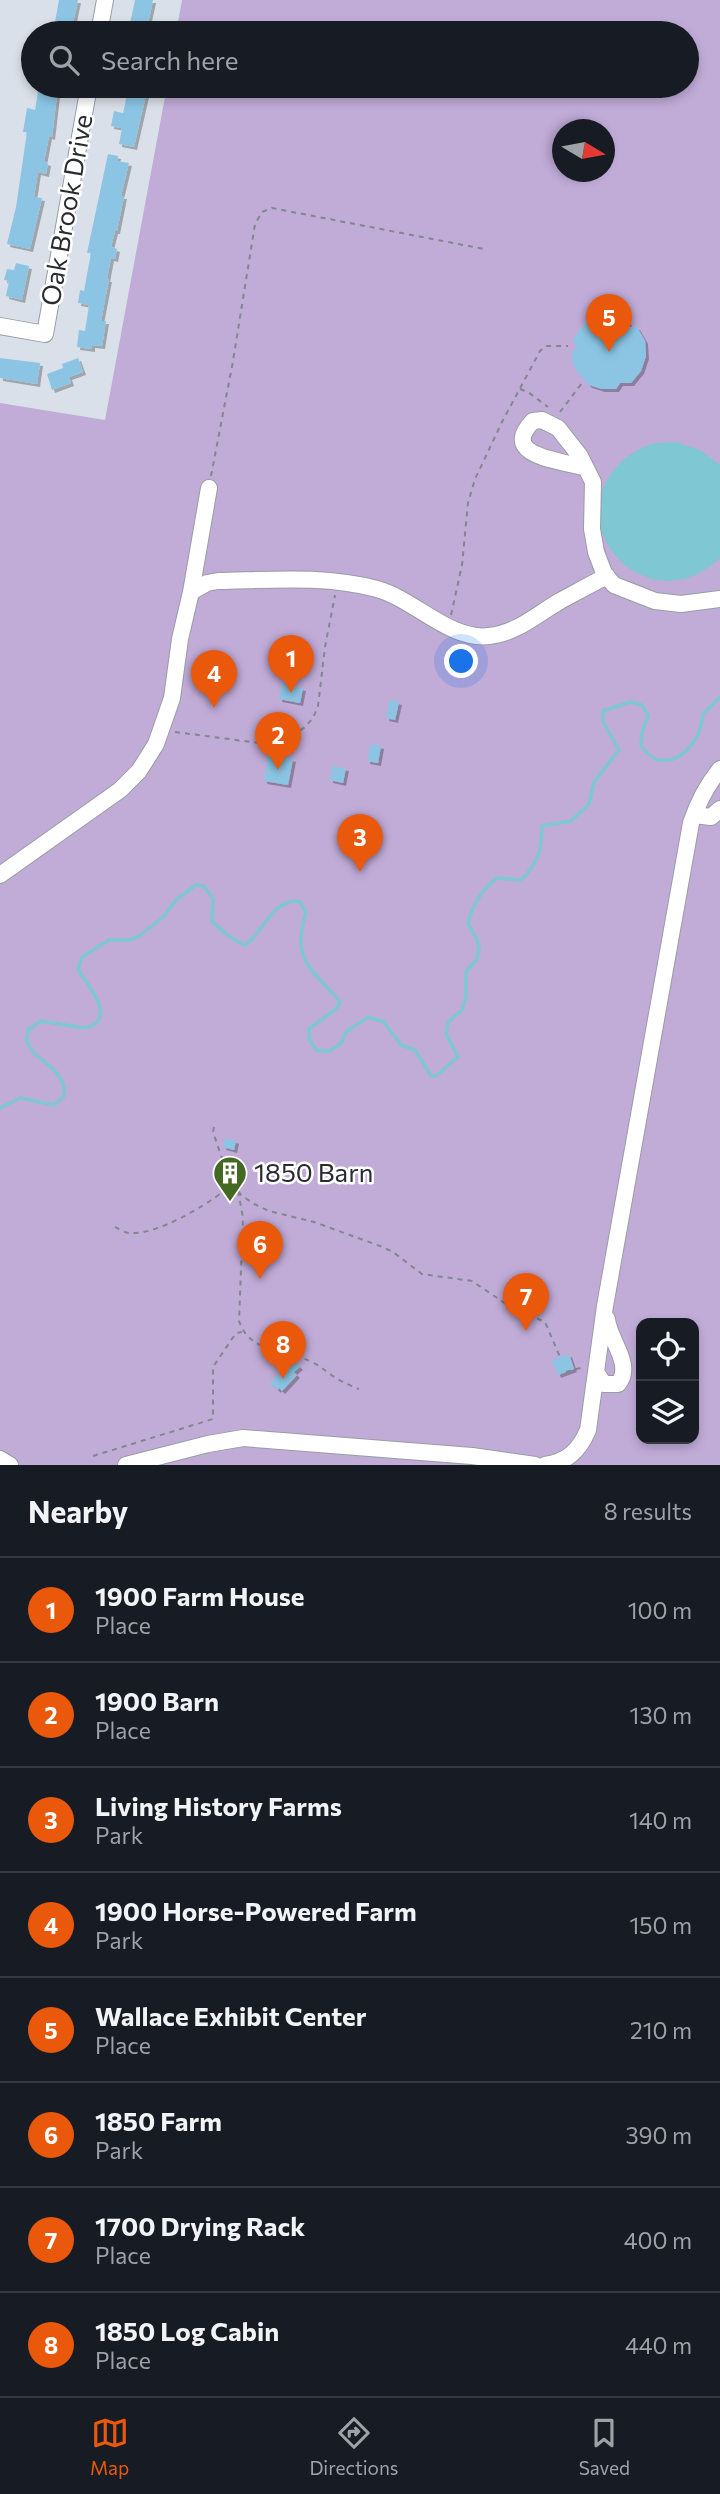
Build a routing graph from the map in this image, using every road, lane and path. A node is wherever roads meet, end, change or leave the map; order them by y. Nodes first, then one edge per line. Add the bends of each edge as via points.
1 (104, 0) edge
2 (101, 21) edge
3 (87, 98) edge
4 (484, 249) dead end
5 (0, 326) edge
6 (568, 346) dead end
7 (582, 383) dead end
8 (519, 389) junction
9 (555, 419) junction
10 (586, 468) junction
11 (209, 488) joint
12 (607, 576) junction
13 (338, 581) junction
14 (191, 592) junction
15 (720, 599) edge
16 (448, 626) junction
17 (163, 729) junction
18 (720, 770) edge
19 (720, 809) edge
20 (694, 815) junction
21 (0, 876) edge
22 (214, 1127) dead end
23 (227, 1173) junction
24 (238, 1190) junction
25 (114, 1227) dead end
26 (605, 1306) junction
27 (243, 1332) junction
28 (561, 1357) dead end
29 (591, 1369) junction
30 (566, 1372) dead end
31 (359, 1389) dead end
32 (93, 1456) dead end
33 (0, 1459) edge
34 (471, 1460) edge
35 (10, 1465) edge
36 (125, 1465) edge
37 (535, 1465) edge
38 (545, 1465) edge

1 - 2 street
3 - 5 street, Oak Brook Drive via 45,334
4 - 11 path via 272,208 262,212 255,224
6 - 8 path via 546,346 540,351
7 - 9 path
8 - 9 path
8 - 16 path via 468,503
9 - 10 street
9 - 10 street via 533,421 525,429 523,442 528,450 548,460
10 - 12 street via 594,492 592,529 599,563
11 - 14 street
12 - 15 street via 614,585 655,601 681,604
12 - 16 street via 506,633 485,637
13 - 14 street via 218,581
13 - 16 street via 380,589
13 - 17 path via 318,706 305,727 284,742 267,744
14 - 17 street
17 - 21 street via 139,771 120,790
18 - 20 street via 707,784
19 - 20 street via 711,817
20 - 26 street
22 - 23 path
23 - 24 path
23 - 25 path via 224,1191 170,1223 128,1233
24 - 27 path via 243,1218 239,1312
24 - 28 path via 269,1211 380,1246 422,1274 472,1281 509,1306 545,1322
26 - 29 street
26 - 29 street via 624,1372 618,1384 611,1385 604,1384
27 - 31 path via 265,1348 311,1361
27 - 32 path via 236,1333 213,1367 213,1419
29 - 30 path
29 - 38 street via 588,1430 582,1443 563,1461
33 - 35 street
34 - 36 street via 243,1438
34 - 37 street

